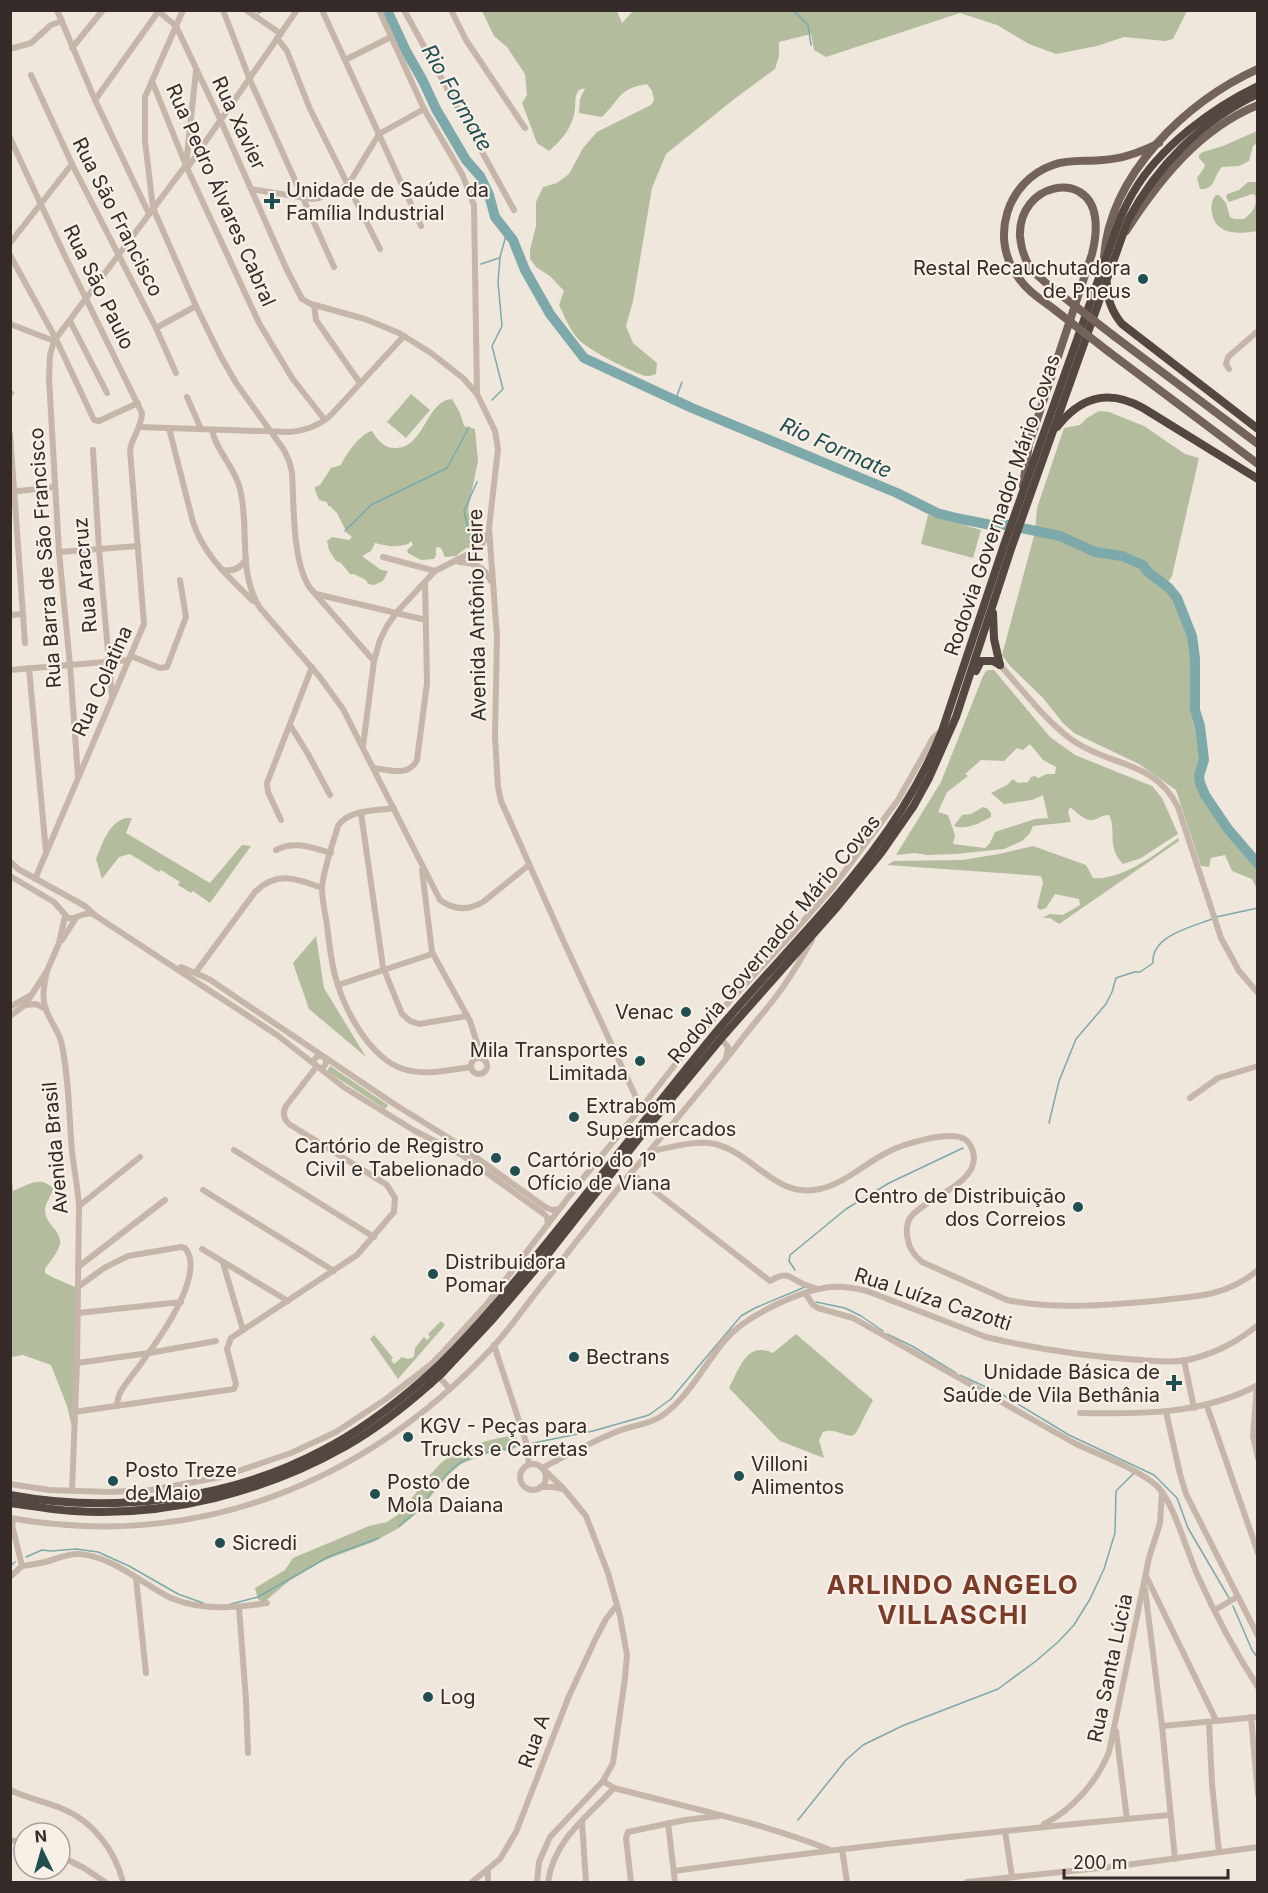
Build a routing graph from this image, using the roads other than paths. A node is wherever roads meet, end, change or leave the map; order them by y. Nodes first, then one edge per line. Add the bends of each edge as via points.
1 (57, 10) edge
2 (103, 10) edge
3 (183, 10) edge
4 (223, 10) edge
5 (246, 10) edge
6 (297, 10) edge
7 (322, 10) edge
8 (379, 10) edge
9 (404, 10) edge
10 (452, 10) edge
11 (158, 11) edge
12 (62, 21) junction
13 (176, 26) junction
14 (279, 36) junction
15 (392, 37) junction
16 (72, 48) junction
17 (10, 49) edge
18 (345, 60) junction
19 (1257, 69) edge
20 (196, 71) junction
21 (31, 75) dead end
22 (250, 80) junction
23 (152, 81) junction
24 (1257, 86) edge
25 (208, 94) junction
26 (1257, 94) edge
27 (193, 98) junction
28 (94, 100) junction
29 (1257, 105) edge
30 (424, 109) junction
31 (220, 119) junction
32 (525, 128) dead end
33 (380, 134) junction
34 (10, 138) edge
35 (1159, 142) junction
36 (72, 164) junction
37 (187, 167) junction
38 (348, 185) junction
39 (251, 189) junction
40 (304, 199) junction
41 (40, 205) junction
42 (514, 210) dead end
43 (151, 211) junction
44 (421, 226) dead end
45 (10, 243) edge
46 (1117, 245) junction
47 (380, 249) dead end
48 (118, 254) junction
49 (10, 255) edge
50 (1104, 260) junction
51 (334, 267) dead end
52 (1109, 272) junction
53 (87, 298) junction
54 (314, 305) junction
55 (196, 306) junction
56 (70, 321) junction
57 (10, 324) edge
58 (156, 328) junction
59 (1257, 331) edge
60 (404, 336) junction
61 (55, 340) junction
62 (1229, 369) dead end
63 (176, 373) dead end
64 (360, 383) junction
65 (107, 393) dead end
66 (477, 394) junction
67 (187, 397) dead end
68 (138, 403) junction
69 (325, 420) junction
70 (139, 427) junction
71 (170, 428) junction
72 (201, 429) junction
73 (1257, 429) edge
74 (212, 430) junction
75 (270, 431) junction
76 (10, 434) edge
77 (1050, 440) junction
78 (1257, 444) edge
79 (93, 450) dead end
80 (130, 450) joint
81 (1257, 464) edge
82 (1256, 478) edge
83 (55, 487) junction
84 (13, 491) edge
85 (1022, 494) junction
86 (1022, 508) junction
87 (489, 528) junction
88 (138, 546) junction
89 (1007, 547) junction
90 (99, 549) junction
91 (59, 552) junction
92 (383, 557) dead end
93 (246, 559) junction
94 (455, 562) junction
95 (222, 570) junction
96 (435, 571) junction
97 (180, 580) dead end
98 (425, 582) junction
99 (493, 583) junction
100 (315, 594) junction
101 (994, 600) junction
102 (345, 601) junction
103 (260, 608) junction
104 (396, 613) junction
105 (23, 614) junction
106 (10, 615) edge
107 (335, 617) junction
108 (426, 620) junction
109 (25, 643) dead end
110 (130, 658) junction
111 (109, 661) junction
112 (374, 661) junction
113 (70, 665) junction
114 (1000, 665) junction
115 (312, 667) junction
116 (29, 668) junction
117 (10, 670) edge
118 (112, 698) junction
119 (367, 717) junction
120 (350, 721) junction
121 (290, 725) junction
122 (942, 731) junction
123 (363, 747) junction
124 (940, 754) junction
125 (374, 768) junction
126 (78, 776) junction
127 (330, 795) dead end
128 (394, 808) junction
129 (361, 813) junction
130 (281, 820) dead end
131 (276, 850) dead end
132 (46, 852) junction
133 (331, 854) junction
134 (10, 861) edge
135 (421, 863) junction
136 (529, 865) junction
137 (18, 869) junction
138 (11, 877) edge
139 (35, 879) junction
140 (322, 888) junction
141 (440, 900) junction
142 (75, 901) junction
143 (426, 910) junction
144 (64, 914) junction
145 (93, 914) junction
146 (77, 917) junction
147 (819, 928) junction
148 (59, 943) junction
149 (432, 954) junction
150 (161, 957) junction
151 (384, 970) junction
152 (47, 971) junction
153 (196, 972) junction
154 (338, 985) junction
155 (1257, 993) edge
156 (32, 994) junction
157 (25, 1005) junction
158 (10, 1007) edge
159 (46, 1009) junction
160 (10, 1016) edge
161 (467, 1016) junction
162 (700, 1033) junction
163 (714, 1033) dead end
164 (722, 1040) dead end
165 (323, 1057) junction
166 (478, 1058) junction
167 (726, 1059) junction
168 (316, 1066) junction
169 (1257, 1066) edge
170 (471, 1067) junction
171 (1190, 1098) dead end
172 (641, 1108) junction
173 (234, 1150) dead end
174 (651, 1151) junction
175 (140, 1158) dead end
176 (486, 1163) junction
177 (478, 1166) junction
178 (631, 1173) junction
179 (203, 1190) dead end
180 (165, 1200) dead end
181 (79, 1206) junction
182 (559, 1209) junction
183 (548, 1224) junction
184 (374, 1236) junction
185 (202, 1249) dead end
186 (223, 1262) junction
187 (78, 1267) junction
188 (1257, 1270) edge
189 (334, 1271) junction
190 (78, 1287) junction
191 (818, 1289) junction
192 (805, 1293) junction
193 (288, 1301) junction
194 (181, 1302) junction
195 (78, 1313) junction
196 (1257, 1325) edge
197 (243, 1330) junction
198 (216, 1341) dead end
199 (494, 1345) junction
200 (149, 1353) junction
201 (1184, 1360) junction
202 (77, 1362) junction
203 (435, 1369) junction
204 (428, 1381) junction
205 (1257, 1386) edge
206 (450, 1389) junction
207 (117, 1406) junction
208 (1207, 1406) junction
209 (1194, 1408) junction
210 (74, 1412) junction
211 (1167, 1412) junction
212 (1080, 1413) dead end
213 (1257, 1458) edge
214 (529, 1464) junction
215 (542, 1468) junction
216 (10, 1484) edge
217 (538, 1488) junction
218 (72, 1491) junction
219 (566, 1491) junction
220 (1162, 1492) junction
221 (10, 1495) edge
222 (10, 1503) edge
223 (12, 1518) edge
224 (1175, 1518) junction
225 (1160, 1523) junction
226 (1257, 1553) edge
227 (22, 1566) junction
228 (1146, 1576) junction
229 (10, 1577) edge
230 (136, 1578) junction
231 (1144, 1586) junction
232 (1237, 1597) junction
233 (267, 1604) dead end
234 (617, 1605) junction
235 (239, 1607) junction
236 (1161, 1609) junction
237 (1138, 1610) junction
238 (1215, 1610) junction
239 (1147, 1611) junction
240 (1257, 1636) edge
241 (146, 1673) dead end
242 (1257, 1687) edge
243 (1254, 1717) edge
244 (1213, 1721) junction
245 (1115, 1724) junction
246 (1162, 1726) junction
247 (248, 1753) dead end
248 (603, 1781) junction
249 (614, 1788) junction
250 (10, 1790) edge
251 (1257, 1794) edge
252 (686, 1807) junction
253 (1170, 1815) junction
254 (726, 1816) junction
255 (1127, 1819) junction
256 (684, 1820) junction
257 (582, 1822) junction
258 (668, 1823) junction
259 (1038, 1826) junction
260 (1005, 1831) junction
261 (1257, 1847) edge
262 (842, 1849) junction
263 (831, 1850) junction
264 (1219, 1852) junction
265 (1175, 1859) junction
266 (72, 1862) edge
267 (488, 1870) junction
268 (674, 1871) junction
269 (1012, 1877) junction
270 (105, 1882) edge
271 (123, 1882) edge
272 (473, 1882) edge
273 (488, 1882) edge
274 (537, 1882) edge
275 (548, 1882) edge
276 (586, 1882) edge
277 (631, 1882) edge
278 (675, 1882) edge
279 (847, 1882) edge
280 (967, 1882) edge

1 - 12 street
2 - 16 street
3 - 13 street
4 - 22 street
5 - 14 street
6 - 14 street
7 - 18 street
8 - 15 street, Avenida Antônio Freire
9 - 42 street
10 - 32 street via 466,40
11 - 13 street, Rua Xavier
11 - 28 street
12 - 16 street
12 - 17 street via 51,25 31,44
13 - 20 street, Rua Xavier
13 - 23 street
14 - 22 street
14 - 38 street
15 - 18 street
15 - 30 street, Avenida Antônio Freire
16 - 28 street
18 - 33 street
19 - 35 main road via 1203,101
20 - 25 street, Rua Xavier
20 - 27 street, Rua Xavier
21 - 36 street, Rua São Francisco
22 - 31 street
22 - 40 street
23 - 37 street, Rua Pedro Álvares Cabral
23 - 43 street via 144,107
24 - 50 highway, Rodovia Governador Mário Covas via 1191,128 1152,167 1134,190
25 - 27 street via 200,93
25 - 31 street, Rua Xavier
26 - 46 highway, Rodovia Governador Mário Covas via 1218,116 1177,152 1142,194
27 - 37 street, Rua Xavier
28 - 43 street
29 - 46 main road via 1198,143 1146,200
30 - 33 street
30 - 66 street, Avenida Antônio Freire via 462,174 474,205
31 - 37 street
31 - 39 street, Rua Xavier
33 - 38 street
33 - 44 street
34 - 41 street, Rua São Paulo
35 - 50 main road via 1127,187 1115,213
35 - 81 main road, bridge via 1121,158 1070,161 1047,167 1027,180 1006,214 1004,244 1008,258 1023,284
36 - 41 street
36 - 48 street, Rua São Francisco
37 - 43 street
37 - 69 street, Rua Pedro Álvares Cabral via 259,323 292,378
38 - 40 street via 319,198
38 - 47 street
39 - 40 street
39 - 54 street, Rua Xavier via 298,294
40 - 51 street
41 - 45 street
41 - 53 street, Rua São Paulo
43 - 48 street
43 - 55 street
46 - 52 highway, Rodovia Governador Mário Covas
48 - 53 street
48 - 58 street, Rua São Francisco
49 - 61 street
50 - 85 highway, Rodovia Governador Mário Covas
52 - 73 highway via 1108,297 1122,324
52 - 77 highway, Rodovia Governador Mário Covas
53 - 56 street
53 - 68 street, Rua São Paulo
54 - 60 street, Rua Xavier via 365,319
54 - 64 street via 316,320
55 - 58 street
55 - 75 street via 236,383
56 - 61 street
56 - 65 street
57 - 61 street
58 - 63 street, Rua São Francisco
59 - 62 street via 1228,357
60 - 64 street
60 - 66 street, Rua Xavier via 463,378
61 - 68 street via 96,422
61 - 83 street, Rua Barra de São Francisco via 49,371
64 - 69 street
66 - 87 street, Avenida Antônio Freire via 495,431 498,449
67 - 72 street
68 - 70 street, Rua São Paulo via 142,413
69 - 75 street via 302,431
70 - 71 street
70 - 80 street, Rua São Paulo
71 - 72 street
71 - 95 street via 196,530
72 - 74 street
74 - 75 street
74 - 93 street via 239,486
75 - 100 street via 290,466 299,564
76 - 84 street
77 - 82 highway via 1062,420 1079,405 1099,397 1119,398 1143,408
77 - 86 highway, Rodovia Governador Mário Covas
78 - 85 main road, bridge via 1114,336 1061,295 1030,267 1020,237 1022,218 1030,202 1044,191 1058,187 1073,190 1089,202 1095,216 1095,235 1089,263 1027,452
79 - 90 street, Rua Aracruz
80 - 88 street, Rua Colatina
83 - 84 street
83 - 91 street, Rua Barra de São Francisco
84 - 105 street
85 - 86 highway, Rodovia Governador Mário Covas
86 - 89 highway, Rodovia Governador Mário Covas
87 - 94 street via 480,548
87 - 99 street, Avenida Antônio Freire
88 - 90 street
88 - 110 street, Rua Colatina via 145,622
89 - 101 highway, Rodovia Governador Mário Covas
89 - 122 highway, Rodovia Governador Mário Covas
90 - 91 street
90 - 111 street, Rua Aracruz
91 - 113 street, Rua Barra de São Francisco
92 - 96 street
93 - 95 street via 237,568
93 - 103 street via 249,583
94 - 96 street
94 - 99 street via 480,566
95 - 103 street
96 - 98 street
97 - 110 street via 186,617 167,667
98 - 104 street
98 - 108 street
99 - 136 street, Avenida Antônio Freire via 498,787 505,813
100 - 102 street
100 - 107 street
101 - 114 highway via 993,637
101 - 124 highway, Rodovia Governador Mário Covas
102 - 104 street
102 - 107 street via 337,608
103 - 115 street
104 - 108 street
104 - 112 street via 383,633
105 - 106 street
105 - 109 street
107 - 112 street
108 - 125 street via 427,690 417,760 405,771
110 - 111 street
110 - 118 street, Rua Colatina
111 - 113 street
111 - 118 street, Rua Aracruz
112 - 119 street
113 - 116 street
113 - 126 street, Rua Barra de São Francisco
114 - 124 highway via 981,661 961,714
114 - 155 street via 1057,728 1075,742 1154,777 1167,789 1178,807 1221,938 1239,971
115 - 120 street
115 - 121 street
116 - 117 street
116 - 132 street
118 - 126 street, Rua Colatina
119 - 120 street via 359,723
119 - 123 street
120 - 123 street
121 - 127 street
121 - 130 street via 267,786
122 - 162 street via 933,738 894,806 833,888
122 - 203 highway, Rodovia Governador Mário Covas via 921,776 881,840 707,1043 481,1323
123 - 125 street
124 - 147 highway, Rodovia Governador Mário Covas via 913,807
125 - 128 street
126 - 132 street, Rua Colatina
128 - 129 street
128 - 135 street
129 - 133 street via 340,822
129 - 151 street
131 - 133 street via 297,844
132 - 139 street, Rua Colatina
133 - 140 street
134 - 137 street
135 - 141 street
135 - 143 street
136 - 141 street via 474,907 454,908
136 - 172 street, Avenida Antônio Freire
137 - 138 street
137 - 139 street
138 - 144 street via 50,899
139 - 142 street
140 - 153 street via 291,878 266,883 255,892
140 - 154 street
141 - 143 street
142 - 144 street via 63,905
142 - 145 street
142 - 146 street via 81,908
143 - 149 street
144 - 146 street via 72,919
144 - 148 street
145 - 146 street via 85,912
145 - 150 street
146 - 148 street
147 - 167 street via 787,981
147 - 203 highway, Rodovia Governador Mário Covas via 724,1035 492,1320
148 - 152 street
149 - 151 street
149 - 161 street
150 - 153 street
150 - 168 street via 282,1038
151 - 154 street
151 - 161 street via 402,1014 410,1021 422,1024
152 - 156 street
152 - 159 street, Avenida Brasil
153 - 165 street
154 - 170 street via 370,1045 391,1064 426,1073
156 - 157 street
156 - 158 street
157 - 159 street via 36,1004
157 - 160 street
159 - 181 street, Avenida Brasil via 60,1041
161 - 166 street via 478,1046
162 - 163 street
162 - 172 street
164 - 167 street via 728,1047
165 - 168 street via 316,1058
165 - 176 street
166 - 170 street
166 - 170 street via 486,1061 486,1071 476,1074
167 - 174 street
168 - 177 street via 362,1099
168 - 184 street via 286,1106 284,1118 392,1191 396,1201 394,1212
169 - 171 street via 1218,1078
172 - 182 street
173 - 184 street
174 - 178 street
174 - 188 street via 712,1144 735,1152 782,1186 810,1191 837,1183 897,1147 941,1137 961,1137 973,1150 972,1166 955,1186 910,1217 906,1230 908,1244 922,1262 1018,1302 1136,1303 1202,1295 1232,1286
175 - 181 street
176 - 177 street
176 - 182 street via 545,1207
177 - 183 street via 546,1215
178 - 191 street via 770,1281 792,1275
178 - 199 street
179 - 189 street
180 - 187 street
181 - 187 street, Avenida Brasil
182 - 183 street
183 - 203 street via 486,1305 443,1353
184 - 189 street via 357,1255
185 - 186 street
186 - 193 street
186 - 197 street
187 - 190 street, Avenida Brasil
189 - 193 street
190 - 194 street via 118,1259 185,1248 190,1269
190 - 195 street, Avenida Brasil
191 - 192 street, Rua Luíza Cazotti
191 - 201 street, Rua Luíza Cazotti via 867,1291 1005,1342 1120,1359
192 - 215 street, Rua Luíza Cazotti via 759,1314 730,1335 673,1407 661,1416
192 - 220 street via 813,1305 853,1318 1076,1444 1145,1478
193 - 197 street
194 - 195 street
194 - 200 street
195 - 202 street, Avenida Brasil
196 - 201 street, Rua Luíza Cazotti via 1230,1345
197 - 207 street via 227,1346 236,1384 232,1389
198 - 200 street
199 - 206 street
199 - 214 street via 526,1442
200 - 202 street
200 - 207 street via 121,1392
201 - 209 street
202 - 210 street, Avenida Brasil
203 - 204 highway, Rodovia Governador Mário Covas, bridge
203 - 206 street
203 - 218 street via 336,1432 291,1453 221,1477 152,1490
204 - 221 highway, Rodovia Governador Mário Covas via 320,1452 229,1486 186,1496 110,1503 43,1501
204 - 222 highway, Rodovia Governador Mário Covas via 402,1408 345,1447 253,1488 189,1503 111,1511
205 - 208 street
205 - 213 street via 1253,1436
206 - 223 street via 398,1431 346,1464 263,1501 192,1518 113,1527 76,1527
207 - 210 street
208 - 209 street
208 - 226 street
209 - 211 street
210 - 218 street, Avenida Brasil
211 - 212 street
211 - 232 street via 1186,1494
214 - 215 street
214 - 217 street via 521,1471 521,1481 528,1488
215 - 217 street via 545,1477
215 - 219 street
216 - 218 street
217 - 219 street
219 - 234 street via 586,1516
220 - 224 street
220 - 225 street, Rua Santa Lúcia
223 - 227 street
224 - 225 street via 1165,1518
224 - 238 street
225 - 228 street, Rua Santa Lúcia
227 - 229 street
227 - 230 street via 81,1554 107,1562
228 - 231 street, Rua Santa Lúcia
228 - 236 street
230 - 235 street via 182,1602
230 - 241 street
231 - 237 street, Rua Santa Lúcia
231 - 239 street
232 - 238 street
232 - 240 street
233 - 235 street
234 - 248 street via 627,1666 615,1757
234 - 267 street, Rua A via 606,1619 568,1696 516,1832 500,1859
235 - 247 street
236 - 239 street
236 - 244 street
237 - 239 street
237 - 245 street, Rua Santa Lúcia
238 - 242 street
239 - 246 street
243 - 244 street
243 - 251 street
244 - 246 street
244 - 264 street via 1212,1784
245 - 255 street
245 - 259 street, Rua Santa Lúcia via 1109,1752 1098,1775 1067,1809
246 - 253 street
248 - 249 street
248 - 274 street via 550,1837 539,1862
249 - 252 street
249 - 257 street
250 - 271 street via 79,1819 110,1848
252 - 254 street
252 - 256 street
253 - 255 street
253 - 265 street
254 - 256 street
254 - 263 street
255 - 259 street
256 - 258 street
257 - 275 street via 556,1852
257 - 276 street
258 - 268 street
258 - 277 street via 628,1832
259 - 260 street
260 - 262 street
260 - 269 street
261 - 264 street
262 - 263 street
262 - 279 street
263 - 268 street
264 - 265 street
265 - 269 street
266 - 270 street
267 - 272 street, Rua A
267 - 273 street
268 - 278 street
269 - 280 street

